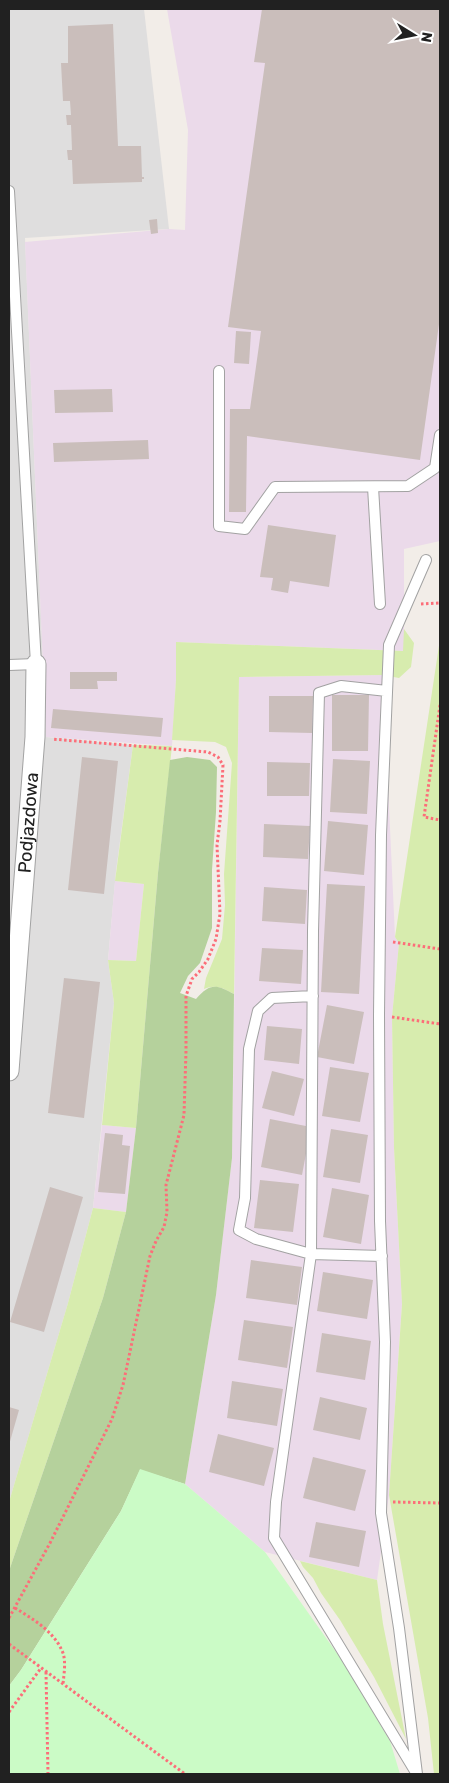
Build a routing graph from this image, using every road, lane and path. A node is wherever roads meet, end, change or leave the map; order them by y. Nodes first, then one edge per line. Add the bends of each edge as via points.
1 (9, 191) edge
2 (219, 371) dead end
3 (440, 435) edge
4 (374, 487) junction
5 (426, 560) dead end
6 (380, 604) dead end
7 (9, 664) edge
8 (36, 664) junction
9 (387, 691) junction
10 (440, 705) edge
11 (35, 737) junction
12 (440, 820) edge
13 (380, 939) junction
14 (440, 949) edge
15 (313, 996) junction
16 (379, 1015) junction
17 (440, 1024) edge
18 (9, 1071) edge
19 (311, 1254) junction
20 (382, 1256) junction
21 (381, 1502) junction
22 (440, 1503) edge
23 (15, 1608) junction
24 (9, 1618) edge
25 (9, 1644) edge
26 (41, 1668) junction
27 (46, 1672) junction
28 (63, 1684) junction
29 (9, 1712) edge
30 (48, 1774) edge
31 (186, 1774) edge
32 (417, 1774) edge

1 - 8 lane
2 - 4 lane via 219,526 245,529 274,487
3 - 4 lane via 435,468 408,486
4 - 6 lane
5 - 9 lane via 389,645
7 - 8 lane
8 - 11 street, Podjazdowa
9 - 13 lane
9 - 15 lane via 341,686 319,693
10 - 12 path via 424,817
11 - 18 street, Podjazdowa
11 - 23 path via 208,752 218,757 223,765 217,846 220,914 216,939 208,959 192,979 186,996 184,1115 166,1185 164,1228 150,1256 123,1385 112,1419
13 - 14 path
13 - 16 lane
15 - 19 lane
15 - 19 lane via 272,998 258,1011 249,1049 245,1198 238,1230 256,1239
16 - 17 path
16 - 20 lane
19 - 20 lane
19 - 32 lane via 276,1502 274,1538
20 - 21 lane via 385,1342
21 - 22 path
21 - 32 lane
23 - 24 path
23 - 28 path via 38,1622 54,1638 63,1654
25 - 26 path
26 - 27 path
26 - 29 path
27 - 28 path
27 - 30 path
28 - 31 path

